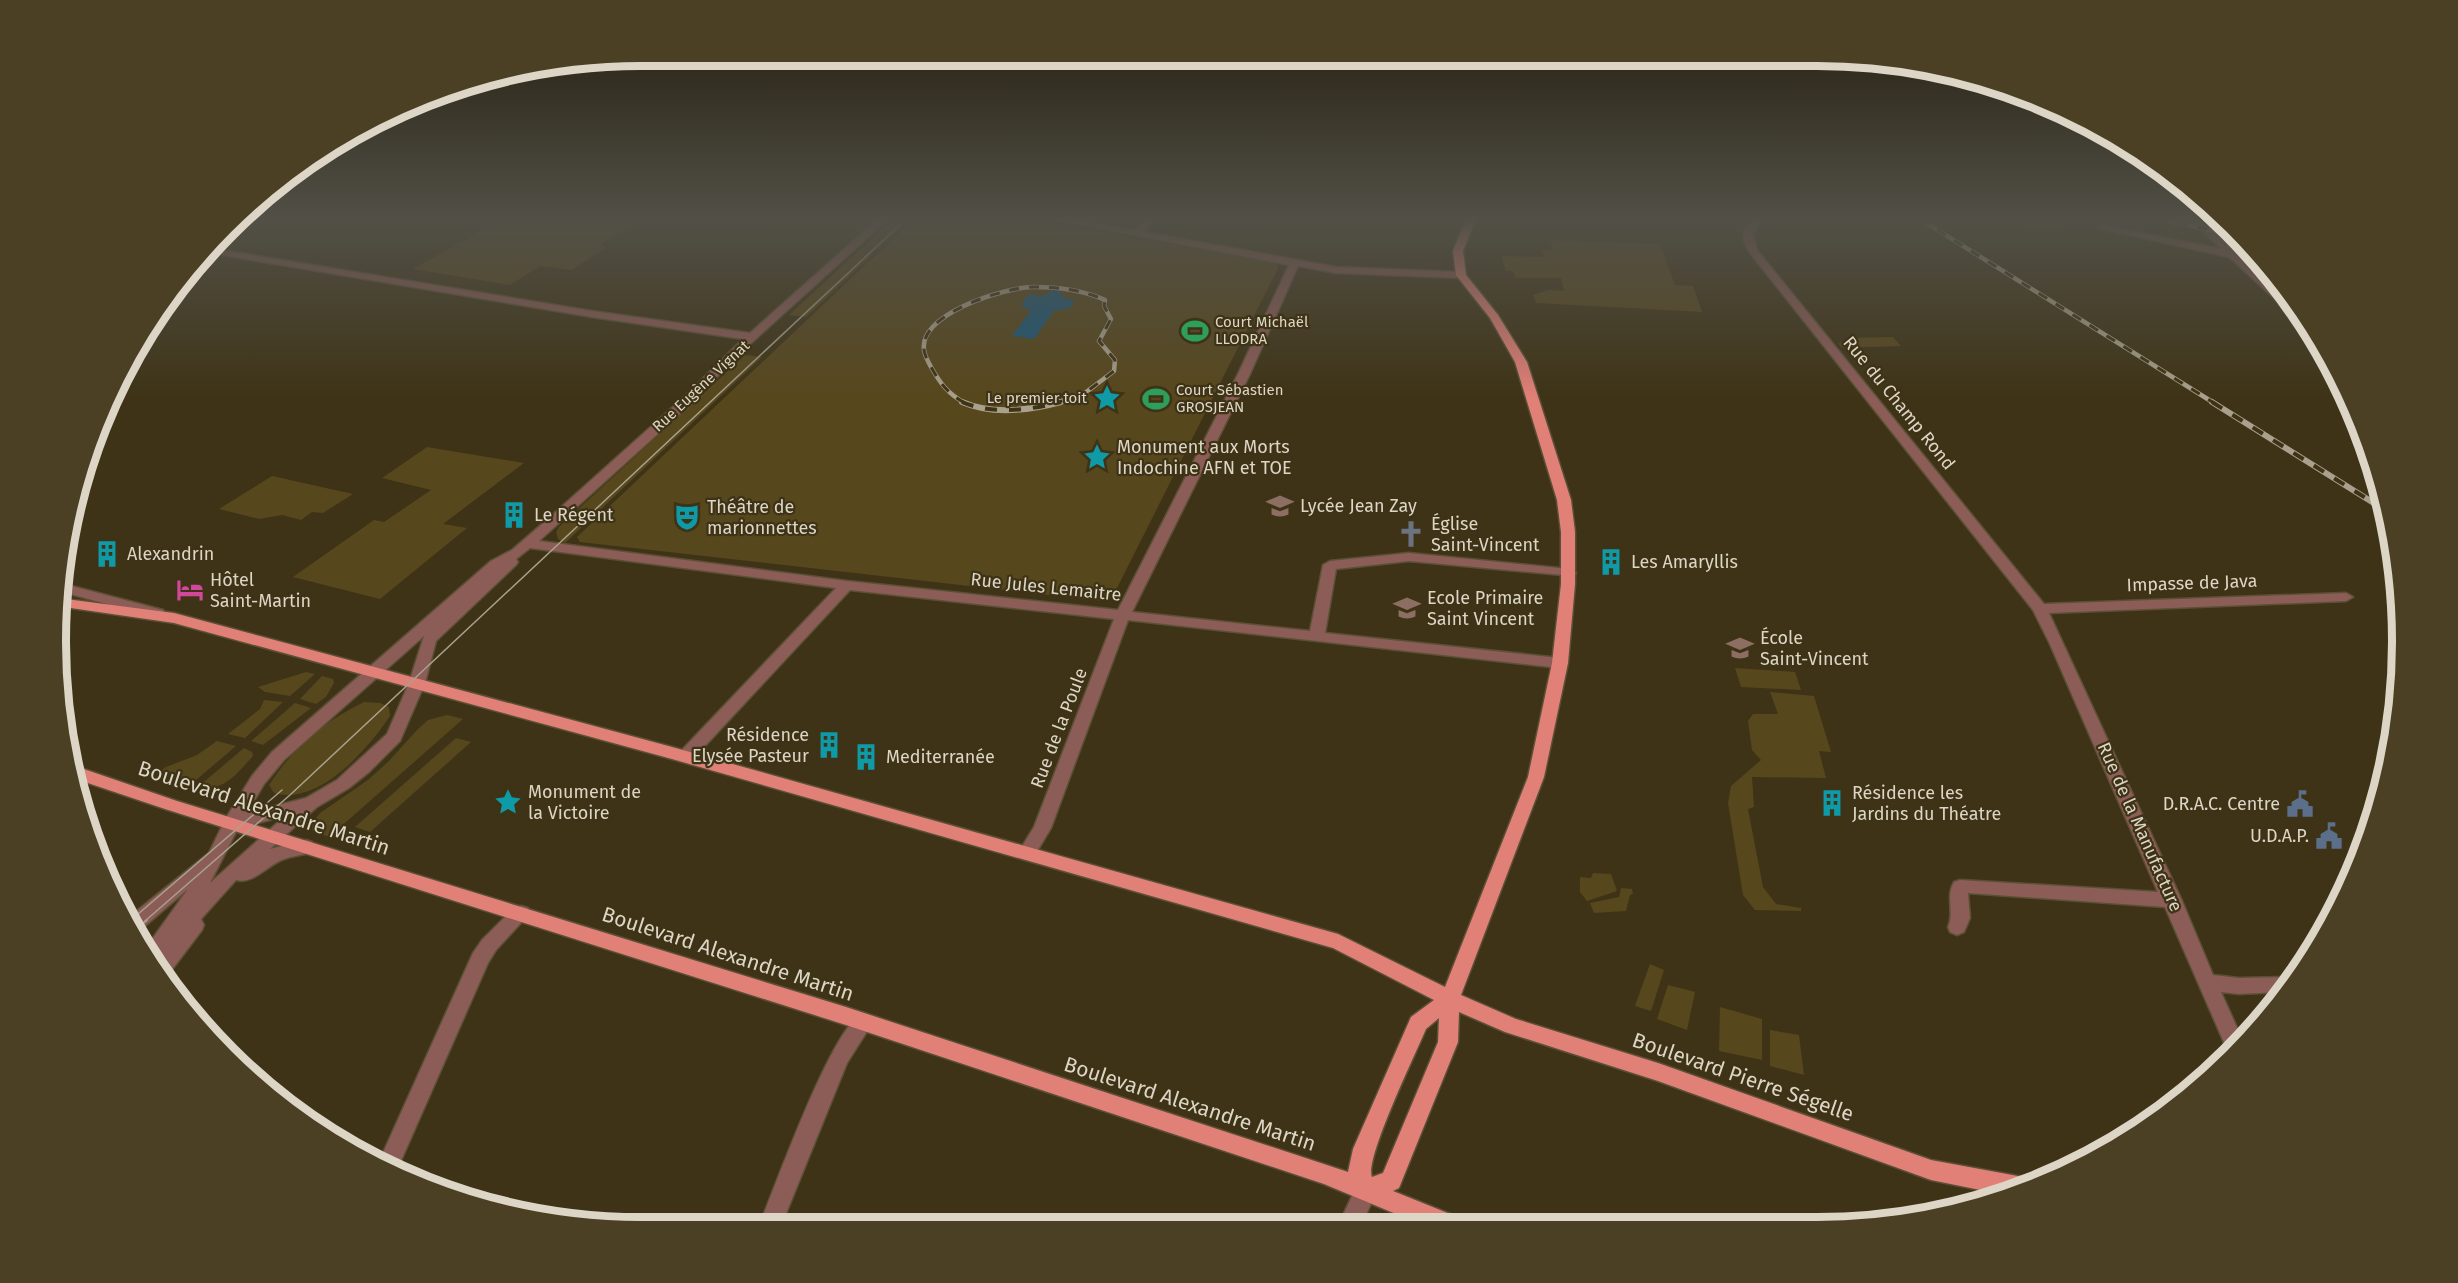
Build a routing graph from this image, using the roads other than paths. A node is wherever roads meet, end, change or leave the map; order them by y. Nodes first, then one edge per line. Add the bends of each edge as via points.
1 (381, 279) edge
2 (818, 279) edge
3 (1287, 279) edge
4 (1464, 279) edge
5 (1775, 279) edge
6 (2258, 279) edge
7 (2275, 294) edge
8 (764, 328) junction
9 (686, 329) junction
10 (749, 340) junction
11 (523, 548) junction
12 (1569, 573) junction
13 (847, 585) junction
14 (69, 590) edge
15 (2346, 597) dead end
16 (67, 603) edge
17 (2040, 609) junction
18 (164, 615) junction
19 (1123, 616) junction
20 (1317, 636) junction
21 (390, 658) junction
22 (1560, 663) junction
23 (353, 666) junction
24 (374, 672) junction
25 (417, 683) junction
26 (685, 757) junction
27 (82, 774) edge
28 (311, 802) junction
29 (232, 824) junction
30 (273, 837) junction
31 (306, 847) junction
32 (218, 853) junction
33 (1027, 853) junction
34 (2173, 901) junction
35 (521, 913) junction
36 (138, 921) edge
37 (1957, 927) dead end
38 (155, 949) edge
39 (161, 958) edge
40 (166, 965) edge
41 (2207, 982) junction
42 (2278, 984) edge
43 (1450, 999) junction
44 (863, 1022) junction
45 (2232, 1039) edge
46 (391, 1160) edge
47 (2005, 1185) edge
48 (1366, 1190) junction
49 (774, 1217) edge
50 (1353, 1217) edge
51 (1430, 1217) edge

1 - 9 street
2 - 8 street, Rue Eugène Vignat
3 - 19 street, Rue de la Poule
4 - 12 main road via 1494,317 1521,362 1564,500
5 - 17 street, Rue du Champ Rond
6 - 7 street
8 - 9 street
8 - 10 street, Rue Eugène Vignat
9 - 10 street
10 - 11 street, Rue Eugène Vignat
11 - 13 street, Rue Jules Lemaitre
11 - 21 street, Rue Eugène Vignat via 496,564
11 - 25 street, Rue Eugène Vignat via 499,576 429,639
12 - 20 street via 1409,557 1330,565
12 - 22 main road
13 - 19 street, Rue Jules Lemaitre
13 - 26 street
14 - 18 street
15 - 17 street, Impasse de Java
16 - 18 main road
17 - 34 street, Rue de la Manufacture
18 - 23 main road
19 - 20 street, Rue Jules Lemaitre
19 - 33 street, Rue de la Poule via 1042,828
20 - 22 street, Rue Jules Lemaitre
21 - 23 street
21 - 24 street, Rue Eugène Vignat
22 - 43 main road via 1536,777
23 - 24 main road
24 - 25 main road
24 - 29 street, Rue Eugène Vignat via 278,756 258,780
25 - 26 main road
25 - 28 street, Rue Eugène Vignat via 394,736 343,784
26 - 33 main road
27 - 29 main road, Boulevard Alexandre Martin
28 - 29 street
28 - 30 street
29 - 30 main road, Boulevard Alexandre Martin
29 - 32 street, Rue Eugène Vignat
30 - 31 main road, Boulevard Alexandre Martin
30 - 39 street via 214,890
31 - 35 main road, Boulevard Alexandre Martin
31 - 40 street via 277,854 249,869 225,889
32 - 36 street
32 - 38 street, Rue Eugène Vignat
33 - 43 main road via 1338,942
34 - 37 street via 1968,886 1960,887 1958,892 1962,918
34 - 41 street, Rue de la Manufacture
35 - 44 main road, Boulevard Alexandre Martin
35 - 46 street via 480,959
41 - 42 street
41 - 45 street, Rue de la Manufacture
43 - 47 main road, Boulevard Pierre Ségelle via 1512,1026 1658,1072 1931,1170
43 - 48 main road via 1448,1042 1391,1181
43 - 48 main road via 1418,1023 1364,1149 1358,1172
44 - 48 main road, Boulevard Alexandre Martin
44 - 49 street via 839,1058
48 - 50 street
48 - 51 main road

